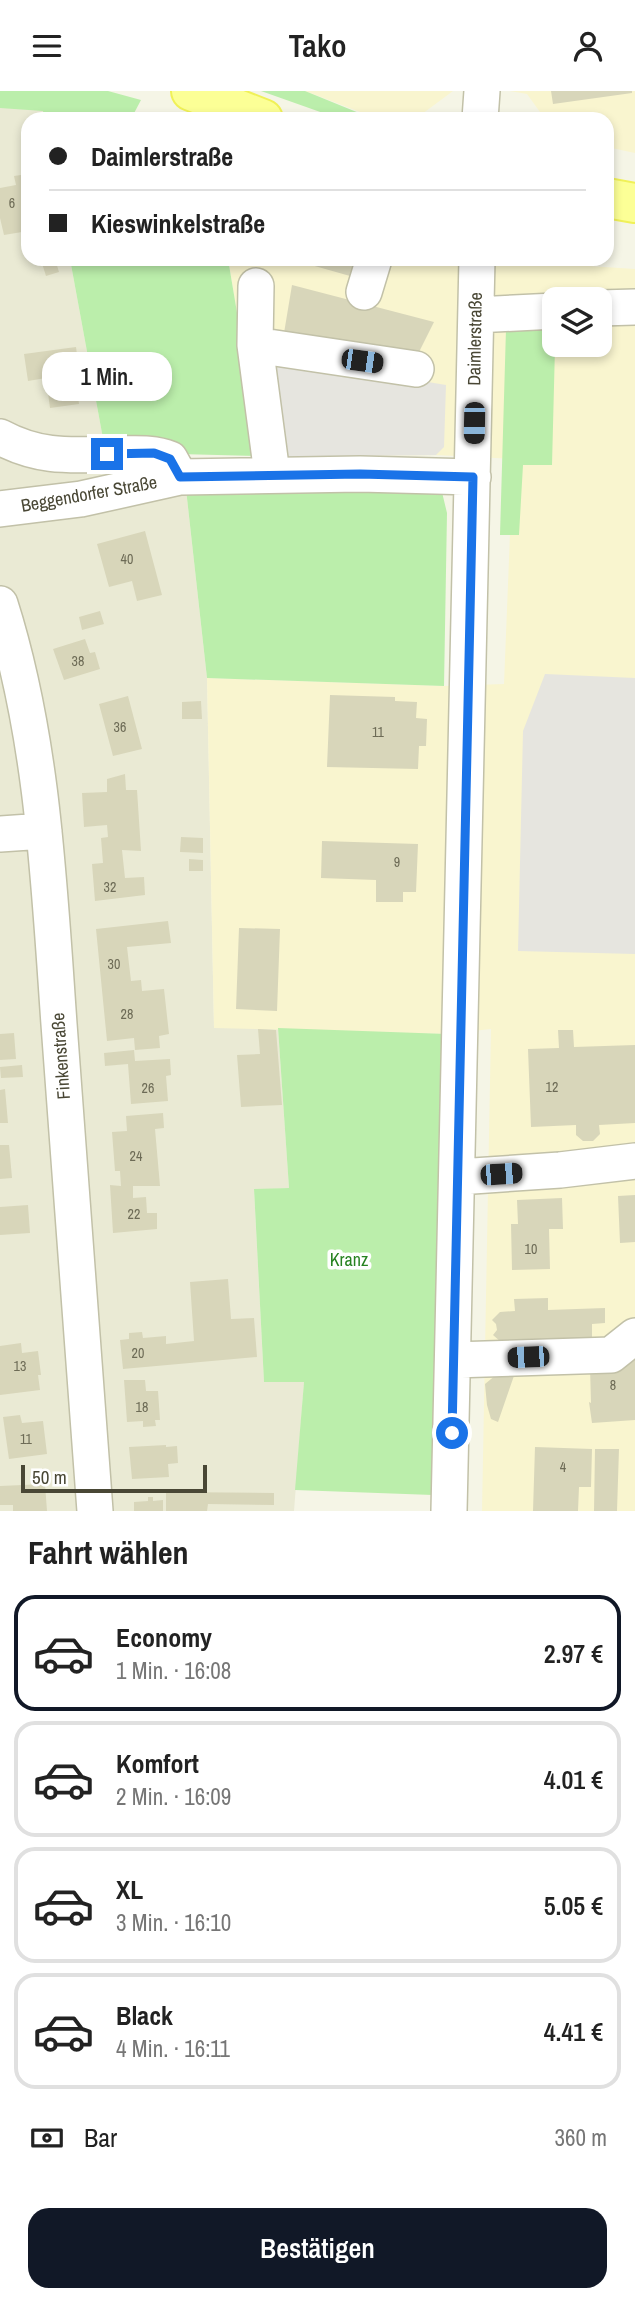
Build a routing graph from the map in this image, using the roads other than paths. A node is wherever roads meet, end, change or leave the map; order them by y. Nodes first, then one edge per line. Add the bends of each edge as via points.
1 (191, 91) edge
2 (482, 91) edge
3 (245, 112) edge
4 (480, 112) edge
5 (614, 200) edge
6 (635, 204) edge
7 (371, 266) edge
8 (477, 266) edge
9 (256, 286) dead end
10 (364, 292) dead end
11 (635, 307) edge
12 (612, 308) edge
13 (542, 312) edge
14 (476, 315) junction
15 (255, 345) junction
16 (416, 369) dead end
17 (0, 437) edge
18 (272, 474) junction
19 (180, 477) junction
20 (473, 477) junction
21 (0, 509) edge
22 (0, 604) edge
23 (44, 831) junction
24 (0, 834) edge
25 (635, 1161) edge
26 (458, 1177) junction
27 (635, 1336) edge
28 (453, 1360) junction
29 (95, 1511) edge
30 (449, 1511) edge

1 - 3 main road
2 - 4 street
5 - 6 main road
7 - 10 street
8 - 14 street, Daimlerstraße
9 - 15 street
11 - 12 street
13 - 14 street
14 - 20 street, Daimlerstraße
15 - 16 street
15 - 18 street
17 - 19 street via 22,449 57,455 154,453 170,459
18 - 19 street, Beggendorfer Straße
18 - 20 street, Beggendorfer Straße
19 - 21 street, Beggendorfer Straße via 81,499
20 - 26 street, Daimlerstraße
22 - 23 street, Finkenstraße via 27,717
23 - 24 street
23 - 29 street, Finkenstraße
25 - 26 street
26 - 28 street, Daimlerstraße
27 - 28 street via 611,1355
28 - 30 street, Daimlerstraße

